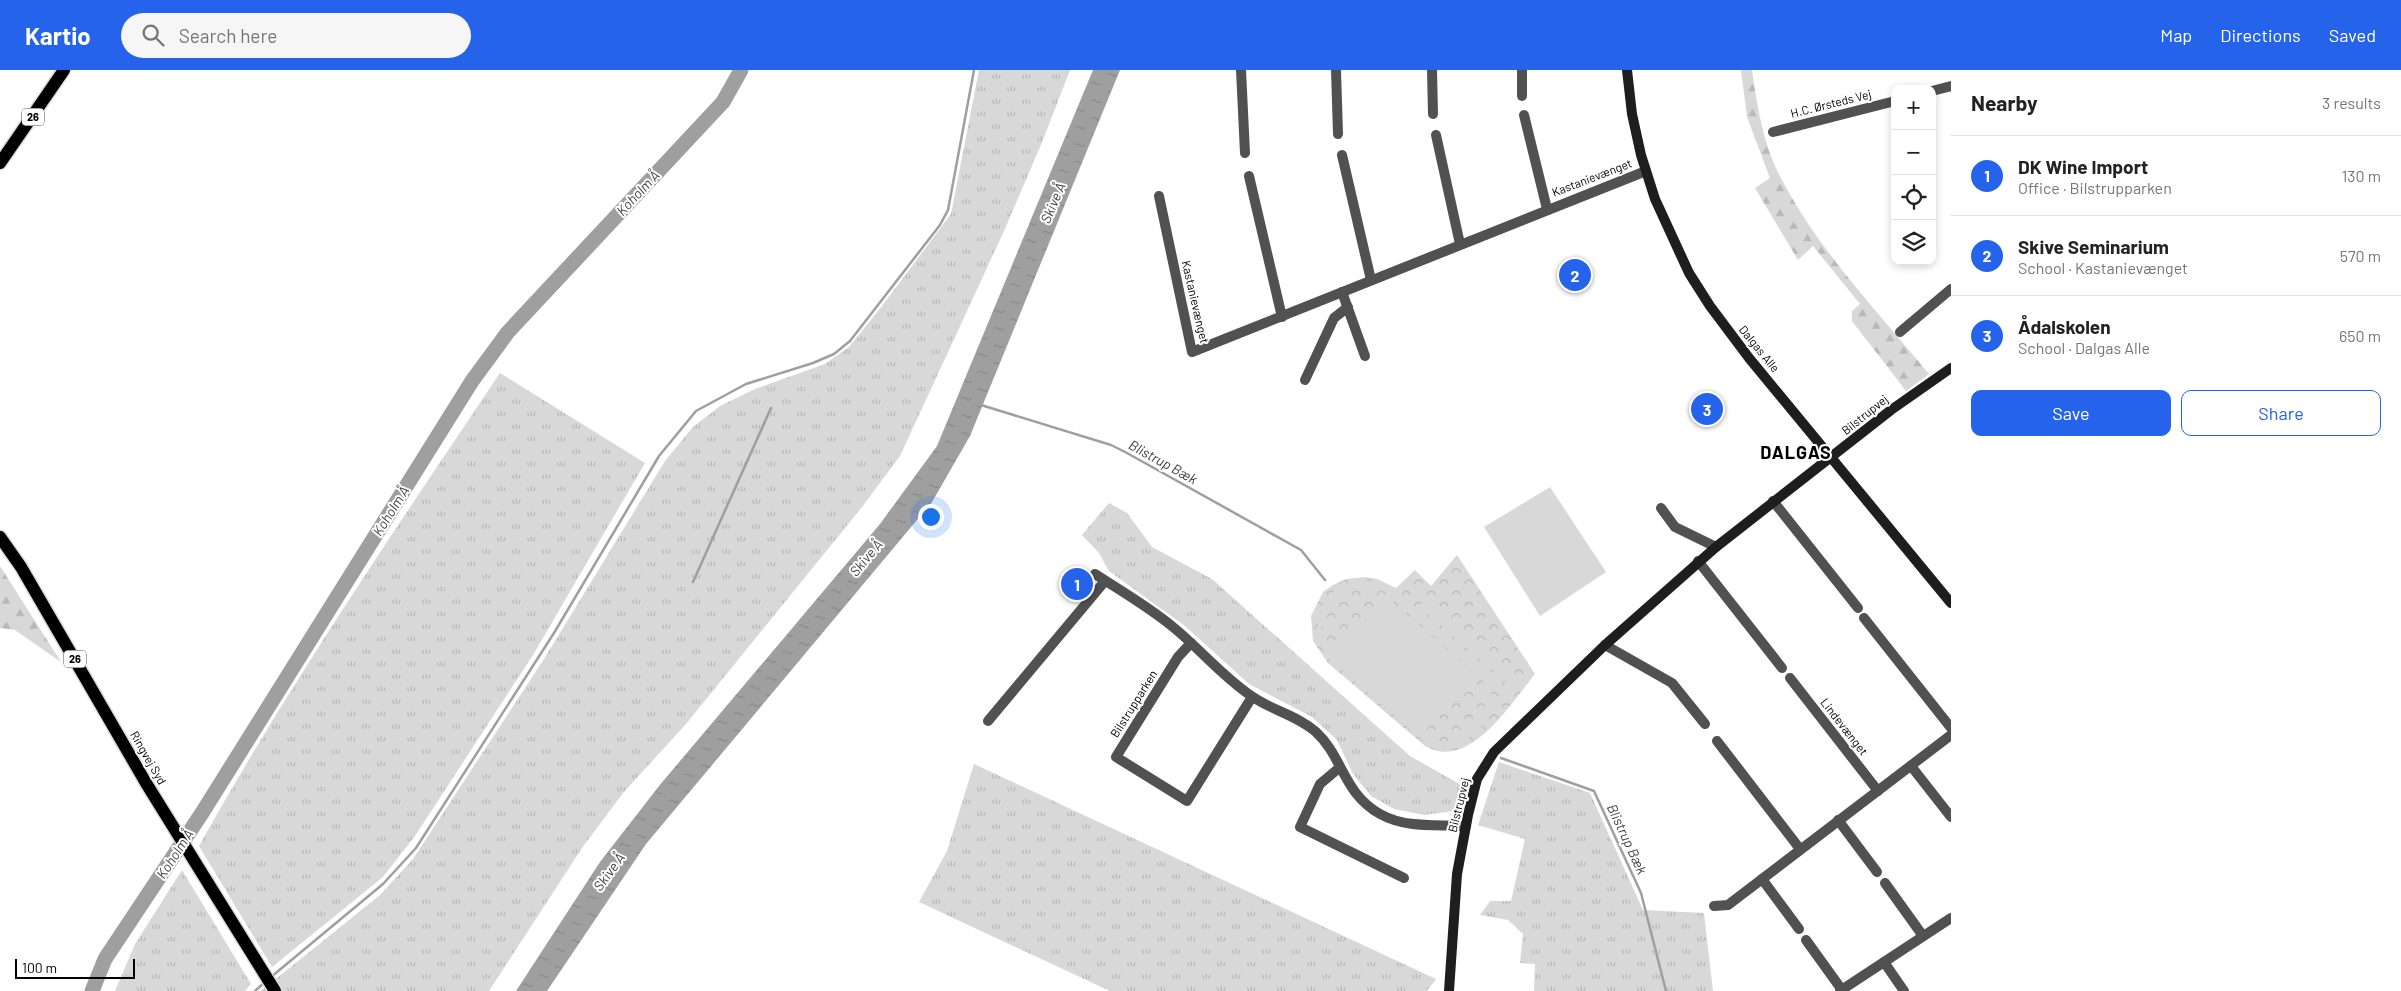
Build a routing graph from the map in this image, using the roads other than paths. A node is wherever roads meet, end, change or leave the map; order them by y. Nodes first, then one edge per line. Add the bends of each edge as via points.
1 (64, 70) edge
2 (1241, 70) edge
3 (1336, 70) edge
4 (1432, 70) edge
5 (1522, 70) edge
6 (1627, 70) edge
7 (1951, 86) edge
8 (1936, 90) edge
9 (1522, 96) dead end
10 (1891, 102) edge
11 (1433, 114) dead end
12 (1524, 115) dead end
13 (1773, 132) dead end
14 (1338, 134) dead end
15 (1436, 135) dead end
16 (1245, 153) dead end
17 (1342, 156) dead end
18 (0, 163) edge
19 (1646, 171) junction
20 (1248, 176) dead end
21 (1158, 196) dead end
22 (1547, 209) junction
23 (1460, 244) junction
24 (1372, 280) junction
25 (1951, 288) edge
26 (1342, 292) junction
27 (1348, 307) junction
28 (1282, 316) junction
29 (1900, 332) dead end
30 (1365, 356) dead end
31 (1951, 368) edge
32 (1305, 380) dead end
33 (1832, 456) junction
34 (1773, 501) junction
35 (1661, 508) dead end
36 (0, 537) edge
37 (1716, 547) junction
38 (1698, 562) junction
39 (1095, 574) dead end
40 (1105, 581) junction
41 (1951, 602) edge
42 (1858, 608) dead end
43 (1864, 618) dead end
44 (1191, 643) junction
45 (1605, 645) junction
46 (1782, 668) dead end
47 (1790, 678) dead end
48 (1252, 697) junction
49 (988, 721) dead end
50 (1705, 724) dead end
51 (1951, 728) edge
52 (1951, 735) edge
53 (1718, 741) dead end
54 (1911, 766) junction
55 (1338, 768) junction
56 (1878, 791) junction
57 (1951, 817) edge
58 (1838, 820) junction
59 (1466, 826) junction
60 (1800, 849) junction
61 (1877, 872) dead end
62 (1404, 878) dead end
63 (1762, 879) junction
64 (1885, 883) dead end
65 (1714, 906) dead end
66 (1951, 918) edge
67 (1799, 930) dead end
68 (1923, 936) junction
69 (1806, 940) dead end
70 (1884, 962) junction
71 (1841, 990) edge
72 (275, 991) edge
73 (1449, 991) edge
74 (1904, 991) edge

1 - 18 main road, 26
2 - 16 street
3 - 14 street
4 - 11 street
5 - 9 street
6 - 19 street, Dalgas Alle via 1632,114
7 - 8 street
10 - 13 street, H.C. Ørsteds Vej
12 - 22 street, Kastanievænget
15 - 23 street
17 - 24 street
19 - 22 street, Kastanievænget
19 - 33 street, Dalgas Alle via 1674,243 1710,306
20 - 28 street
21 - 28 street, Kastanievænget via 1192,352
22 - 23 street, Kastanievænget
23 - 24 street, Kastanievænget
24 - 26 street, Kastanievænget
25 - 29 street
26 - 27 street
26 - 28 street, Kastanievænget
27 - 30 street
27 - 32 street via 1334,318
31 - 33 street, Bilstrupvej
33 - 34 street, Bilstrupvej
33 - 41 street, Dalgas Alle
34 - 37 street, Bilstrupvej
34 - 42 street
35 - 37 street via 1675,527
36 - 72 main road, Ringvej Syd / 26 via 21,567 146,783
37 - 38 street, Bilstrupvej
38 - 45 street, Bilstrupvej
38 - 46 street
39 - 40 street
40 - 44 street via 1156,614
40 - 49 street
43 - 51 street
44 - 48 street
44 - 48 street, Bilstrupparken via 1178,657 1116,757 1187,801
45 - 50 street via 1672,684
45 - 59 street, Bilstrupvej via 1494,752 1477,779
47 - 56 street, Lindevænget
48 - 55 street via 1316,733 1326,744
52 - 54 street
53 - 60 street
54 - 56 street
54 - 57 street
55 - 59 street via 1351,789 1381,815 1418,825
55 - 62 street via 1320,784 1300,827
56 - 58 street
58 - 60 street
58 - 61 street
59 - 73 street, Bilstrupvej via 1458,874
60 - 63 street
63 - 65 street via 1728,905
63 - 67 street
64 - 68 street
66 - 68 street
68 - 70 street
69 - 71 street
70 - 71 street
70 - 74 street

